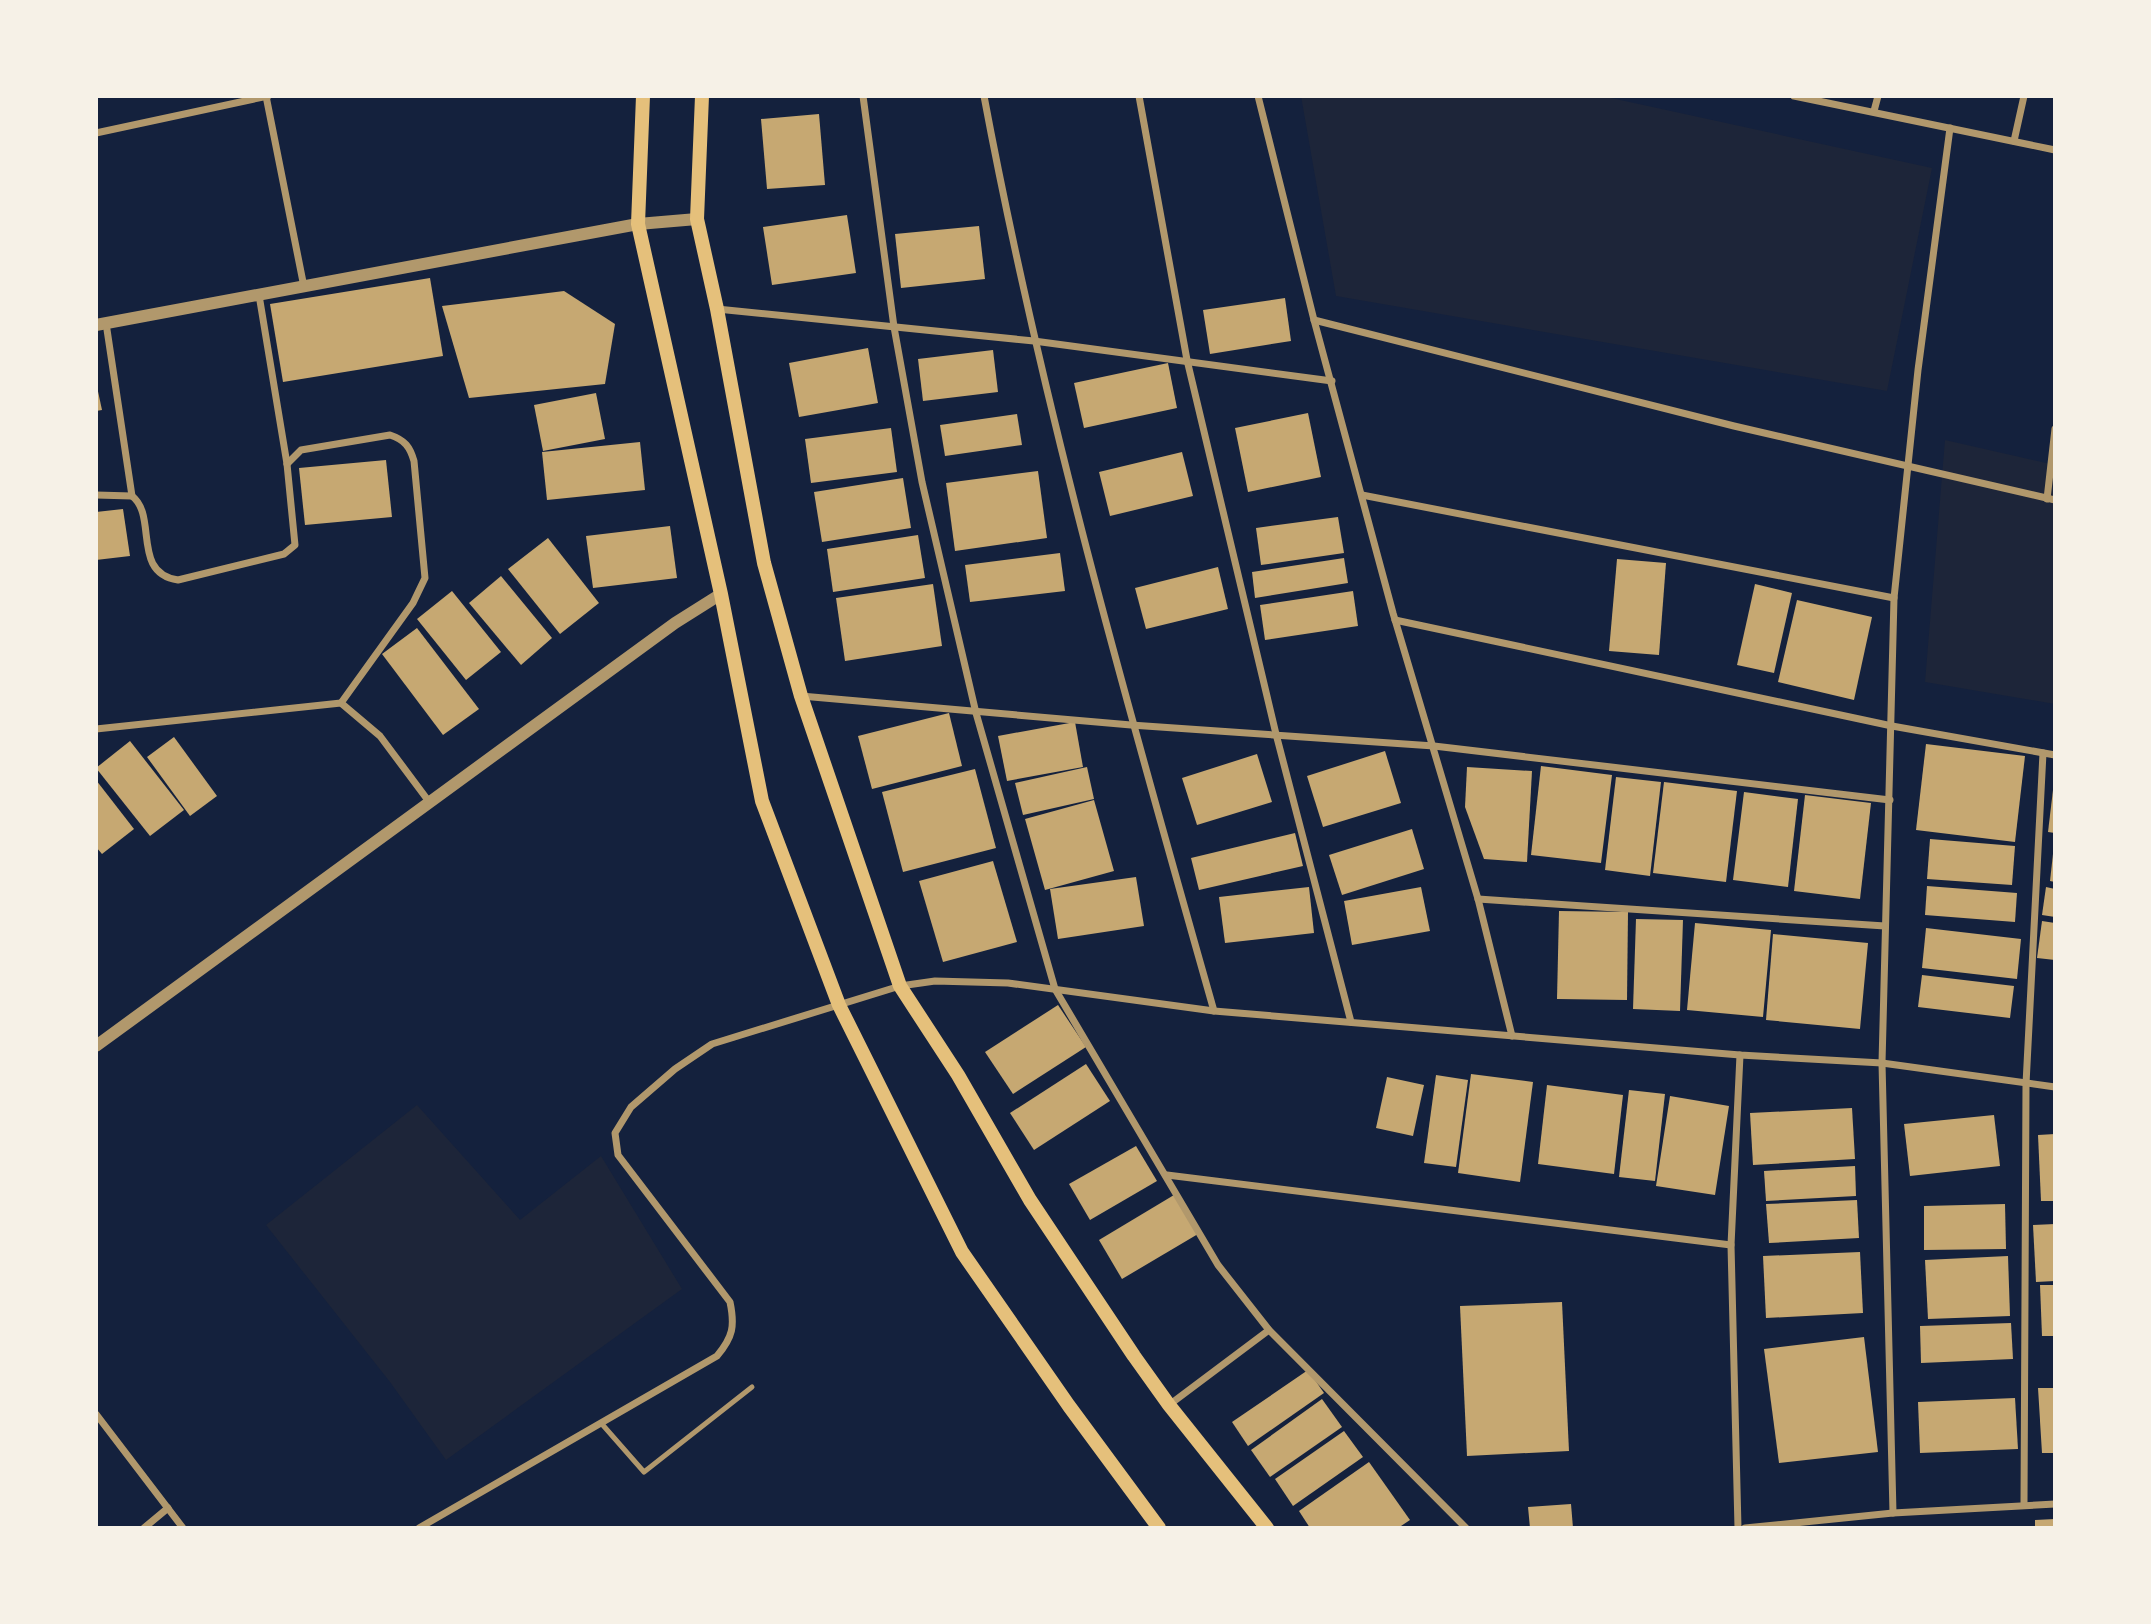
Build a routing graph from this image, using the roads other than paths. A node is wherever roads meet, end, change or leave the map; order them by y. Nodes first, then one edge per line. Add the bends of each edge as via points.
1 (267, 96) edge
2 (643, 96) edge
3 (702, 96) edge
4 (863, 96) edge
5 (984, 96) edge
6 (1139, 96) edge
7 (1258, 96) edge
8 (1794, 96) edge
9 (1878, 96) edge
10 (2024, 96) edge
11 (1799, 97) edge
12 (1874, 111) junction
13 (1950, 128) junction
14 (96, 133) edge
15 (2014, 141) junction
16 (2055, 150) edge
17 (696, 219) junction
18 (638, 224) junction
19 (304, 287) junction
20 (259, 295) junction
21 (717, 309) junction
22 (1314, 320) junction
23 (101, 324) edge
24 (894, 327) junction
25 (1034, 341) junction
26 (1187, 360) junction
27 (1332, 381) junction
28 (2055, 429) edge
29 (287, 464) junction
30 (1908, 466) junction
31 (96, 495) edge
32 (132, 495) junction
33 (1362, 495) junction
34 (2051, 499) edge
35 (721, 594) junction
36 (1894, 598) junction
37 (1395, 620) junction
38 (801, 696) junction
39 (341, 703) junction
40 (976, 713) junction
41 (1131, 725) junction
42 (1892, 726) junction
43 (96, 729) edge
44 (1276, 734) junction
45 (1434, 746) junction
46 (2043, 753) junction
47 (2055, 755) edge
48 (1890, 800) junction
49 (430, 803) junction
50 (1478, 899) junction
51 (1885, 926) junction
52 (901, 986) junction
53 (1055, 989) junction
54 (839, 1006) junction
55 (1214, 1011) junction
56 (1351, 1022) junction
57 (1511, 1036) junction
58 (96, 1046) edge
59 (1740, 1055) junction
60 (1882, 1063) junction
61 (2026, 1084) junction
62 (2055, 1087) edge
63 (1167, 1175) junction
64 (1731, 1245) junction
65 (1269, 1330) junction
66 (752, 1387) dead end
67 (1169, 1405) junction
68 (96, 1414) edge
69 (601, 1423) junction
70 (2024, 1504) junction
71 (2055, 1504) edge
72 (168, 1508) junction
73 (1893, 1513) junction
74 (144, 1528) edge
75 (183, 1528) edge
76 (419, 1528) edge
77 (1159, 1528) edge
78 (1267, 1528) edge
79 (1466, 1528) edge
80 (1738, 1528) edge
81 (1745, 1528) edge

1 - 14 street
1 - 19 street
2 - 18 main road
3 - 17 main road
4 - 24 street
5 - 25 street
6 - 26 street
7 - 22 street
8 - 11 street
9 - 12 street
10 - 15 street
11 - 12 street
12 - 13 street
13 - 15 street
13 - 30 street
15 - 16 street
17 - 18 street
17 - 21 main road
18 - 19 street
18 - 35 main road
19 - 20 street
20 - 23 street
20 - 29 street
21 - 24 street
21 - 38 main road via 764,563
22 - 27 street
22 - 30 street
23 - 32 street
24 - 25 street
24 - 40 street via 922,482
25 - 26 street
25 - 41 street
26 - 27 street
26 - 44 street
27 - 33 street
28 - 34 street
29 - 32 street via 297,538 290,551 178,580 155,569 139,505
29 - 39 street via 301,450 390,435 401,439 414,461 425,578 413,603
30 - 34 street
30 - 36 street
31 - 32 street
33 - 36 street
33 - 37 street
35 - 49 street
35 - 54 main road via 762,801
36 - 42 street
37 - 42 street
37 - 45 street
38 - 40 street
38 - 52 main road
39 - 43 street
39 - 49 street via 380,736
40 - 41 street
40 - 53 street
41 - 44 street
41 - 55 street
42 - 46 street
42 - 48 street
44 - 45 street
44 - 56 street
45 - 48 street
45 - 50 street
46 - 47 street
46 - 61 street
48 - 51 street
49 - 58 street
50 - 51 street
50 - 57 street
51 - 60 street
52 - 53 street via 972,979
52 - 54 street
52 - 67 main road via 1031,1200
53 - 55 street
53 - 63 street
54 - 69 street via 712,1044 631,1107 618,1125 614,1144 618,1155 730,1301 734,1322 731,1339 717,1356
54 - 77 main road via 962,1252
55 - 56 street
56 - 57 street
57 - 59 street
59 - 60 street
59 - 64 street
60 - 61 street
60 - 73 street
61 - 62 street
61 - 70 street
63 - 64 street
63 - 65 street via 1218,1265
64 - 80 street
65 - 67 street
65 - 79 street
66 - 69 lane via 644,1472
67 - 78 main road
68 - 72 street
69 - 76 street
70 - 71 street
70 - 73 street
72 - 74 street
72 - 75 street
73 - 81 street

